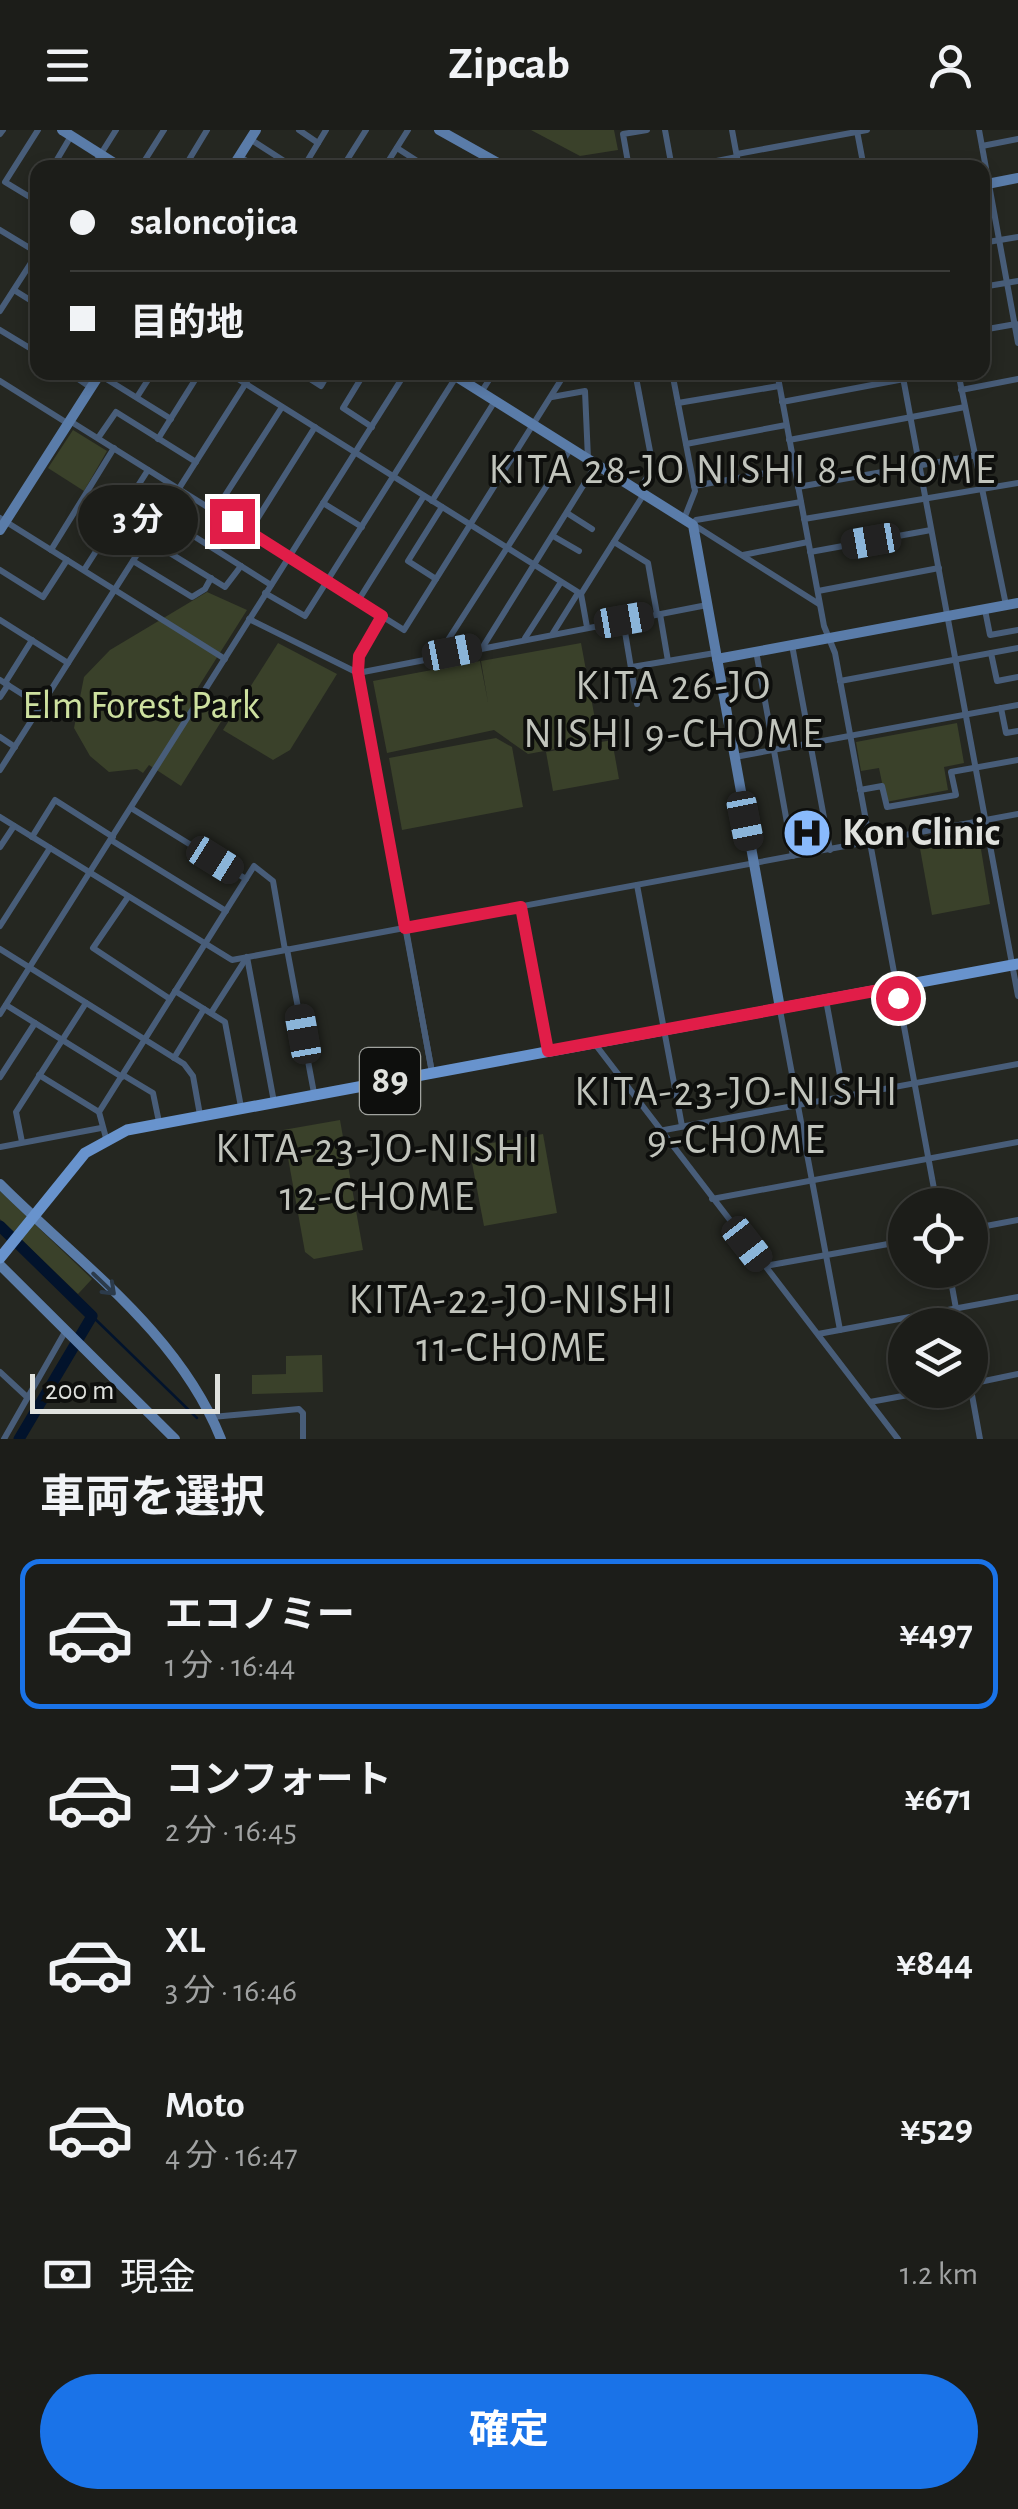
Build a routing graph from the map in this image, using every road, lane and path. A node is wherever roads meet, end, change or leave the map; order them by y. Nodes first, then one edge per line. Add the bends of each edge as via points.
1 (38, 130) edge
2 (116, 130) edge
3 (164, 130) edge
4 (208, 130) edge
5 (298, 130) edge
6 (326, 130) edge
7 (366, 130) edge
8 (408, 130) edge
9 (439, 130) edge
10 (647, 130) edge
11 (665, 130) edge
12 (732, 130) edge
13 (867, 130) edge
14 (979, 130) edge
15 (857, 131) edge
16 (65, 132) edge
17 (250, 134) edge
18 (456, 134) edge
19 (1018, 139) edge
20 (318, 142) junction
21 (982, 146) junction
22 (397, 148) junction
23 (100, 154) junction
24 (737, 155) junction
25 (239, 156) junction
26 (55, 160) edge
27 (97, 160) edge
28 (109, 160) edge
29 (145, 160) edge
30 (189, 160) edge
31 (237, 160) edge
32 (245, 160) edge
33 (284, 160) edge
34 (308, 160) edge
35 (347, 160) edge
36 (389, 160) edge
37 (416, 160) edge
38 (495, 160) edge
39 (629, 160) edge
40 (671, 160) edge
41 (715, 160) edge
42 (738, 160) edge
43 (862, 160) edge
44 (983, 160) edge
45 (1018, 178) edge
46 (990, 184) edge
47 (30, 197) edge
48 (990, 201) edge
49 (0, 230) edge
50 (1018, 237) edge
51 (1000, 240) junction
52 (990, 242) edge
53 (30, 249) edge
54 (30, 264) edge
55 (1018, 280) edge
56 (1007, 282) junction
57 (990, 285) edge
58 (14, 290) junction
59 (30, 300) edge
60 (0, 312) edge
61 (1016, 324) edge
62 (990, 329) edge
63 (0, 330) edge
64 (1018, 343) edge
65 (30, 349) edge
66 (1018, 379) edge
67 (80, 380) edge
68 (96, 380) edge
69 (110, 380) edge
70 (149, 380) edge
71 (195, 380) edge
72 (240, 380) edge
73 (248, 380) edge
74 (360, 380) edge
75 (401, 380) edge
76 (449, 380) edge
77 (461, 380) edge
78 (489, 380) edge
79 (561, 380) edge
80 (637, 380) edge
81 (674, 380) edge
82 (778, 380) edge
83 (888, 380) edge
84 (904, 380) edge
85 (960, 380) edge
86 (0, 381) edge
87 (246, 384) junction
88 (779, 386) junction
89 (91, 387) junction
90 (962, 390) junction
91 (481, 392) junction
92 (137, 398) junction
93 (550, 398) junction
94 (495, 401) junction
95 (782, 402) junction
96 (678, 403) junction
97 (282, 407) junction
98 (964, 407) junction
99 (910, 417) junction
100 (171, 419) junction
101 (69, 422) junction
102 (533, 425) junction
103 (786, 425) junction
104 (372, 426) junction
105 (315, 428) junction
106 (98, 438) junction
107 (158, 439) junction
108 (789, 440) junction
109 (686, 444) junction
110 (114, 448) junction
111 (571, 448) junction
112 (355, 452) junction
113 (978, 454) junction
114 (196, 462) junction
115 (592, 462) junction
116 (920, 465) junction
117 (794, 468) junction
118 (148, 470) junction
119 (394, 477) junction
120 (1018, 484) edge
121 (694, 486) junction
122 (798, 487) junction
123 (179, 489) junction
124 (984, 490) junction
125 (641, 492) junction
126 (428, 499) junction
127 (926, 500) junction
128 (801, 502) junction
129 (323, 504) junction
130 (442, 507) junction
131 (215, 510) junction
132 (567, 513) junction
133 (162, 516) junction
134 (804, 519) junction
135 (688, 522) junction
136 (2, 523) edge
137 (470, 525) junction
138 (362, 527) junction
139 (592, 529) dead end
140 (931, 530) junction
141 (249, 532) junction
142 (553, 536) junction
143 (147, 539) junction
144 (614, 542) junction
145 (808, 542) junction
146 (507, 548) junction
147 (51, 550) junction
148 (579, 551) dead end
149 (810, 552) junction
150 (742, 555) junction
151 (288, 557) junction
152 (67, 560) junction
153 (133, 561) junction
154 (241, 566) junction
155 (535, 566) junction
156 (938, 568) junction
157 (0, 570) edge
158 (84, 570) junction
159 (211, 578) junction
160 (436, 579) junction
161 (327, 581) junction
162 (561, 582) junction
163 (271, 584) junction
164 (115, 590) junction
165 (818, 592) junction
166 (266, 593) junction
167 (580, 593) junction
168 (358, 600) junction
169 (820, 604) junction
170 (1012, 604) edge
171 (708, 605) junction
172 (984, 609) junction
173 (658, 614) junction
174 (382, 616) junction
175 (947, 616) junction
176 (249, 619) junction
177 (0, 620) edge
178 (624, 620) junction
179 (587, 627) junction
180 (1018, 630) edge
181 (552, 634) junction
182 (829, 638) junction
183 (525, 639) junction
184 (32, 640) junction
185 (792, 645) junction
186 (484, 646) junction
187 (1018, 648) edge
188 (756, 651) junction
189 (991, 653) junction
190 (438, 656) junction
191 (716, 656) junction
192 (224, 659) junction
193 (956, 660) junction
194 (668, 661) junction
195 (68, 663) junction
196 (632, 668) junction
197 (358, 672) junction
198 (1018, 676) edge
199 (840, 681) junction
200 (4, 683) edge
201 (0, 697) edge
202 (637, 704) dead end
203 (1018, 704) edge
204 (41, 706) junction
205 (1001, 708) junction
206 (966, 714) junction
207 (1018, 730) edge
208 (850, 736) junction
209 (0, 738) edge
210 (810, 743) junction
211 (15, 747) junction
212 (774, 750) junction
213 (734, 757) junction
214 (1018, 760) edge
215 (976, 768) junction
216 (0, 770) edge
217 (860, 790) junction
218 (132, 808) junction
219 (1018, 814) edge
220 (0, 817) edge
221 (985, 820) junction
222 (14, 826) junction
223 (32, 837) junction
224 (112, 838) junction
225 (870, 842) junction
226 (0, 847) edge
227 (50, 848) junction
228 (830, 850) junction
229 (793, 856) junction
230 (753, 864) junction
231 (90, 873) junction
232 (246, 879) junction
233 (637, 885) junction
234 (128, 897) junction
235 (521, 907) junction
236 (226, 911) junction
237 (0, 926) edge
238 (405, 928) junction
239 (204, 946) junction
240 (0, 949) edge
241 (286, 949) junction
242 (247, 957) junction
243 (1015, 965) edge
244 (30, 968) junction
245 (896, 987) junction
246 (176, 991) junction
247 (1018, 996) edge
248 (170, 999) junction
249 (826, 1000) junction
250 (86, 1003) junction
251 (6, 1005) junction
252 (780, 1008) junction
253 (208, 1011) junction
254 (0, 1014) edge
255 (34, 1023) junction
256 (664, 1030) junction
257 (62, 1040) junction
258 (144, 1040) junction
259 (595, 1042) junction
260 (548, 1051) junction
261 (174, 1058) junction
262 (1018, 1064) edge
263 (432, 1073) junction
264 (0, 1076) edge
265 (40, 1076) junction
266 (123, 1076) junction
267 (914, 1084) junction
268 (314, 1095) junction
269 (844, 1097) junction
270 (274, 1102) junction
271 (798, 1105) junction
272 (241, 1108) junction
273 (99, 1112) junction
274 (200, 1116) junction
275 (159, 1124) junction
276 (682, 1126) junction
277 (659, 1130) junction
278 (103, 1133) junction
279 (22, 1142) junction
280 (1018, 1142) edge
281 (0, 1146) edge
282 (928, 1159) junction
283 (812, 1180) junction
284 (0, 1184) edge
285 (934, 1188) edge
286 (712, 1199) junction
287 (34, 1216) junction
288 (1018, 1220) edge
289 (988, 1225) edge
290 (888, 1243) edge
291 (826, 1255) junction
292 (0, 1261) edge
293 (764, 1266) junction
294 (1018, 1297) edge
295 (961, 1308) edge
296 (888, 1321) edge
297 (840, 1330) junction
298 (67, 1332) junction
299 (817, 1334) junction
300 (0, 1372) edge
301 (1018, 1374) edge
302 (988, 1380) edge
303 (27, 1397) junction
304 (888, 1399) edge
305 (870, 1402) junction
306 (974, 1408) edge
307 (212, 1417) junction
308 (3, 1434) edge
309 (175, 1439) edge
310 (221, 1439) edge
311 (303, 1439) edge
312 (898, 1439) edge
313 (980, 1439) edge

1 - 47 street via 5,182
2 - 23 street
3 - 29 street
4 - 30 street
5 - 20 street
6 - 20 street
7 - 35 street
8 - 22 street
9 - 18 street
10 - 39 street via 624,134
11 - 40 street
12 - 24 street
13 - 15 street
14 - 21 street
15 - 24 street
15 - 43 street
16 - 23 street
16 - 26 street
17 - 25 street
17 - 33 street
18 - 38 street
19 - 21 street
20 - 34 street
21 - 44 street
22 - 36 street
22 - 37 street
23 - 27 street
23 - 28 street
24 - 41 street
24 - 42 street
25 - 31 street
25 - 32 street
45 - 46 street
48 - 51 street
49 - 53 street
50 - 51 street
51 - 52 street
51 - 56 street
54 - 58 street
55 - 56 street
56 - 57 street
56 - 61 street
58 - 59 street
58 - 60 street
61 - 62 street
61 - 64 street
63 - 65 street
66 - 90 street
67 - 89 street
68 - 89 street
69 - 92 street
70 - 92 street
71 - 100 street
72 - 87 street
73 - 87 street
74 - 104 street via 343,408
75 - 104 street
76 - 119 street
77 - 91 street
78 - 91 street
79 - 93 street
80 - 125 street via 653,467
81 - 96 street
82 - 88 street
83 - 95 street
84 - 99 street
85 - 90 street
86 - 101 street
87 - 97 street
87 - 114 street
88 - 95 street
88 - 96 street
89 - 101 street
90 - 98 street
91 - 94 street
92 - 100 street
93 - 102 street
93 - 115 street via 585,391
94 - 102 street
94 - 126 street
95 - 103 street
96 - 109 street
97 - 105 street
97 - 131 street
98 - 99 street
98 - 113 street
99 - 108 street
99 - 116 street
100 - 107 street
101 - 106 street
101 - 136 street
102 - 111 street
102 - 137 street
103 - 108 street
103 - 109 street
104 - 112 street
105 - 112 street
105 - 141 street
106 - 107 street via 116,412
106 - 110 street
107 - 114 street
108 - 117 street
109 - 121 street
110 - 118 street
110 - 147 street
111 - 115 street
111 - 146 street
112 - 119 street
112 - 129 street
113 - 116 street
113 - 124 street
114 - 123 street
115 - 125 street
115 - 132 street
116 - 122 street
116 - 127 street
117 - 121 street
117 - 122 street
118 - 123 street
118 - 158 street
119 - 126 street
119 - 138 street
120 - 124 street
121 - 135 street
122 - 128 street
123 - 131 street
123 - 133 street
124 - 127 street
124 - 170 street
125 - 135 street
125 - 144 street
126 - 130 street
126 - 168 street
127 - 134 street
127 - 140 street
128 - 134 street
128 - 135 street
129 - 138 street
129 - 151 street
130 - 137 street
130 - 160 street via 408,561
131 - 141 street
132 - 139 street
132 - 142 street
133 - 143 street
133 - 154 street
134 - 145 street
135 - 150 street
135 - 171 street
136 - 147 street
137 - 146 street
137 - 160 street
138 - 161 street
140 - 149 street
140 - 156 street
141 - 151 street
142 - 148 street
142 - 155 street
143 - 153 street
143 - 159 street
144 - 167 street
144 - 173 street via 648,564
145 - 149 street
145 - 150 street
146 - 155 street
146 - 190 street
147 - 152 street
149 - 165 street
150 - 169 street
151 - 161 street
151 - 163 street
152 - 157 street via 43,597
152 - 158 street
153 - 159 street via 192,597
153 - 164 street
154 - 159 street via 226,587
154 - 163 street
155 - 162 street
155 - 186 street
156 - 165 street
156 - 175 street
158 - 164 street
160 - 174 street via 404,630
161 - 166 street via 305,616
161 - 168 street
162 - 167 street
162 - 183 street
163 - 166 street
164 - 192 street
164 - 195 street
165 - 169 street
166 - 176 street
167 - 179 street
167 - 181 street
168 - 174 street
169 - 182 street
170 - 172 street
171 - 173 street
171 - 191 street
172 - 175 street
172 - 180 street via 990,635
173 - 178 street
173 - 194 street
174 - 197 street via 359,656
175 - 182 street
175 - 193 street
176 - 192 street
176 - 197 street
177 - 184 street
178 - 179 street
178 - 196 street
179 - 181 street
181 - 183 street
182 - 185 street
182 - 199 street
183 - 186 street
184 - 195 street
184 - 200 street
185 - 188 street
185 - 210 street
186 - 190 street
187 - 189 street
188 - 191 street
188 - 212 street
189 - 193 street
189 - 198 street via 997,680
190 - 197 street
191 - 194 street
191 - 213 street
192 - 218 street
193 - 199 street
193 - 206 street
194 - 196 street
195 - 204 street
196 - 202 street
197 - 238 street
199 - 208 street
200 - 201 street
200 - 204 street
203 - 205 street
204 - 211 street
205 - 206 street
205 - 207 street via 1006,733
206 - 208 street
206 - 215 street
208 - 210 street
208 - 217 street
209 - 211 street
210 - 212 street
210 - 228 street
211 - 216 street
212 - 213 street
212 - 229 street
213 - 230 street
214 - 215 street
215 - 217 street via 951,772 956,795 886,808 882,786
215 - 221 street
217 - 225 street
218 - 224 street
218 - 232 street
219 - 221 street
220 - 222 street
221 - 225 street
221 - 243 street
222 - 223 street
222 - 226 street
223 - 224 street via 55,800
223 - 227 street
224 - 231 street
224 - 236 street
225 - 228 street
225 - 245 street
227 - 231 street
227 - 237 street
228 - 229 street
229 - 230 street
230 - 233 street
230 - 252 street
231 - 234 street
231 - 244 street
232 - 236 street
232 - 241 street via 254,866 273,881
233 - 235 street
233 - 256 street
234 - 239 street
234 - 248 street via 93,948
235 - 238 street
235 - 260 street
236 - 239 street
238 - 241 street
238 - 263 street
239 - 242 street via 227,959
239 - 246 street
240 - 244 street
241 - 242 street
241 - 268 street
242 - 253 street
242 - 270 street
243 - 245 main road, 89
243 - 247 street
244 - 250 street
244 - 251 street
245 - 249 main road, 89
245 - 267 street
246 - 248 street
246 - 253 street
248 - 258 street
249 - 252 main road, 89
249 - 269 street
250 - 257 street
250 - 258 street
251 - 254 street
251 - 255 street
252 - 256 main road, 89
252 - 271 street
253 - 261 street
253 - 272 street via 225,1022
255 - 257 street
255 - 264 street
256 - 259 main road, 89
256 - 276 street
257 - 265 street
257 - 266 street
258 - 261 street
258 - 266 street
259 - 260 main road, 89
259 - 277 street
260 - 263 main road, 89
261 - 274 street via 190,1070
262 - 267 street
263 - 268 main road, 89
265 - 273 street
265 - 279 street via 16,1112
266 - 273 street
266 - 275 street via 153,1093
267 - 269 street
267 - 282 street
268 - 270 main road, 89
269 - 271 street
270 - 272 main road, 89
271 - 276 street
271 - 283 street
272 - 274 main road, 89
273 - 278 street
274 - 275 main road, 89
275 - 278 main road, 89
276 - 277 street
277 - 286 street
278 - 279 street
278 - 287 main road, 89
279 - 281 street
280 - 282 street
282 - 283 street
282 - 285 street
283 - 286 street
283 - 291 street
284 - 287 street
286 - 293 street
287 - 292 main road, 89
287 -> 307 street via 176,1355
288 - 289 street
290 - 291 street
291 - 293 street
291 - 297 street
292 - 298 street
293 - 299 street
294 - 295 street
296 - 297 street
297 - 299 street
298 - 303 street
298 - 309 street
299 - 305 street
300 - 303 street
301 - 302 street
303 - 308 street
304 - 305 street
305 - 312 street
306 - 313 street
307 - 310 street
307 - 311 street via 298,1409

